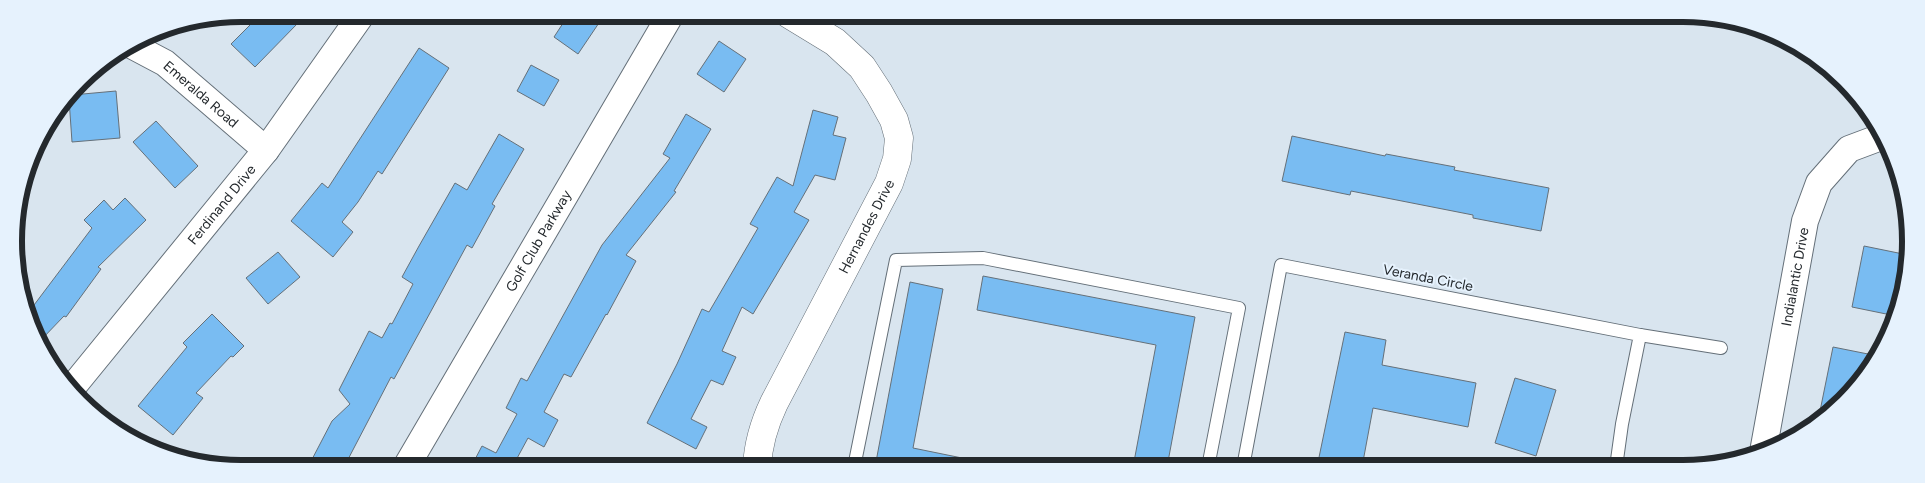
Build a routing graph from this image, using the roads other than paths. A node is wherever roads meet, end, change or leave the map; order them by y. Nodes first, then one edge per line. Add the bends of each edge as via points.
1 (356, 22) edge
2 (666, 22) edge
3 (802, 22) edge
4 (139, 48) edge
5 (1877, 139) edge
6 (266, 150) junction
7 (1640, 335) junction
8 (1721, 348) dead end
9 (75, 384) edge
10 (1764, 445) edge
11 (410, 460) edge
12 (758, 460) edge
13 (855, 460) edge
14 (1209, 460) edge
15 (1244, 460) edge
16 (1617, 460) edge

1 - 6 street, Ferdinand Drive
2 - 11 street, Golf Club Parkway
3 - 12 street, Hernandes Drive via 835,42 862,67 894,120 899,138 897,159 890,182 774,403 763,427
4 - 6 street, Emeralda Road via 166,63
5 - 10 street, Indialantic Drive via 1849,149 1819,183 1805,221
6 - 9 street, Ferdinand Drive
7 - 8 lane
7 - 15 lane, Veranda Circle via 1281,265
7 - 16 lane
13 - 14 lane via 896,260 983,258 1239,308

